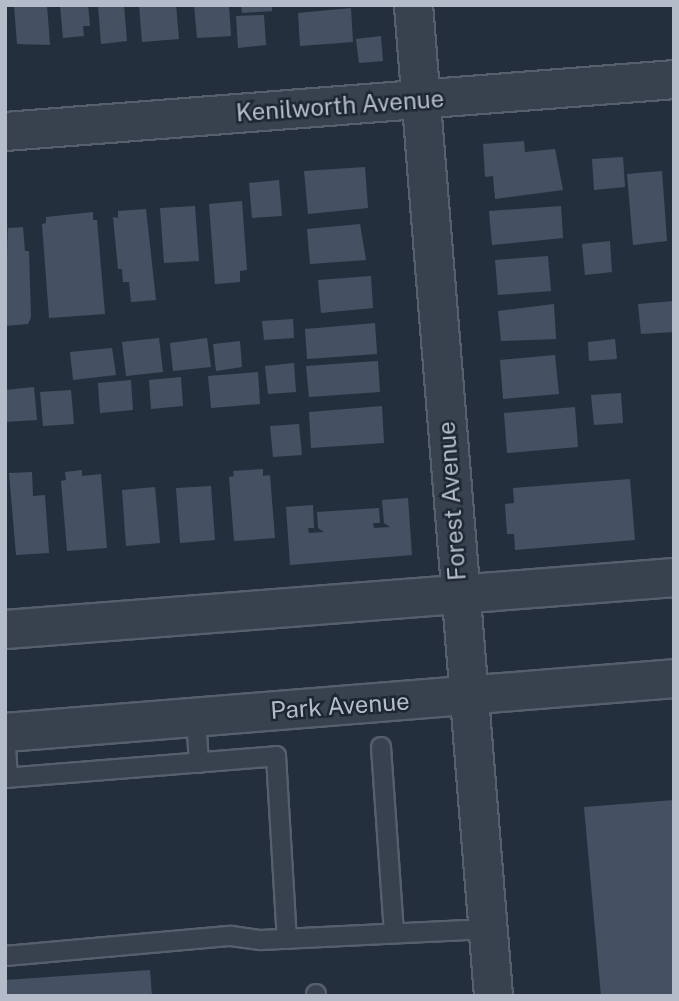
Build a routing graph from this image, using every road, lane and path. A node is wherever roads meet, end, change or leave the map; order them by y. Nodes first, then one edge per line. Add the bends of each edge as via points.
1 (413, 5) edge
2 (674, 79) edge
3 (421, 100) junction
4 (5, 131) edge
5 (674, 577) edge
6 (460, 595) junction
7 (5, 629) edge
8 (674, 678) edge
9 (467, 696) junction
10 (196, 717) junction
11 (5, 732) edge
12 (381, 747) dead end
13 (200, 762) junction
14 (7, 778) edge
15 (488, 929) junction
16 (394, 930) junction
17 (287, 939) junction
18 (5, 956) edge
19 (493, 996) edge

1 - 3 street, Forest Avenue
2 - 3 street, Kenilworth Avenue
3 - 4 street, Kenilworth Avenue
3 - 6 street, Forest Avenue
5 - 6 street
6 - 7 street
6 - 9 street, Forest Avenue
8 - 9 street, Park Avenue
9 - 10 street, Park Avenue
9 - 15 street, Forest Avenue
10 - 11 street, Park Avenue
10 - 13 lane
11 - 14 lane
12 - 16 lane
13 - 14 lane
13 - 17 lane via 276,756
15 - 16 lane
15 - 19 street, Forest Avenue
16 - 17 lane
17 - 18 lane via 231,936

